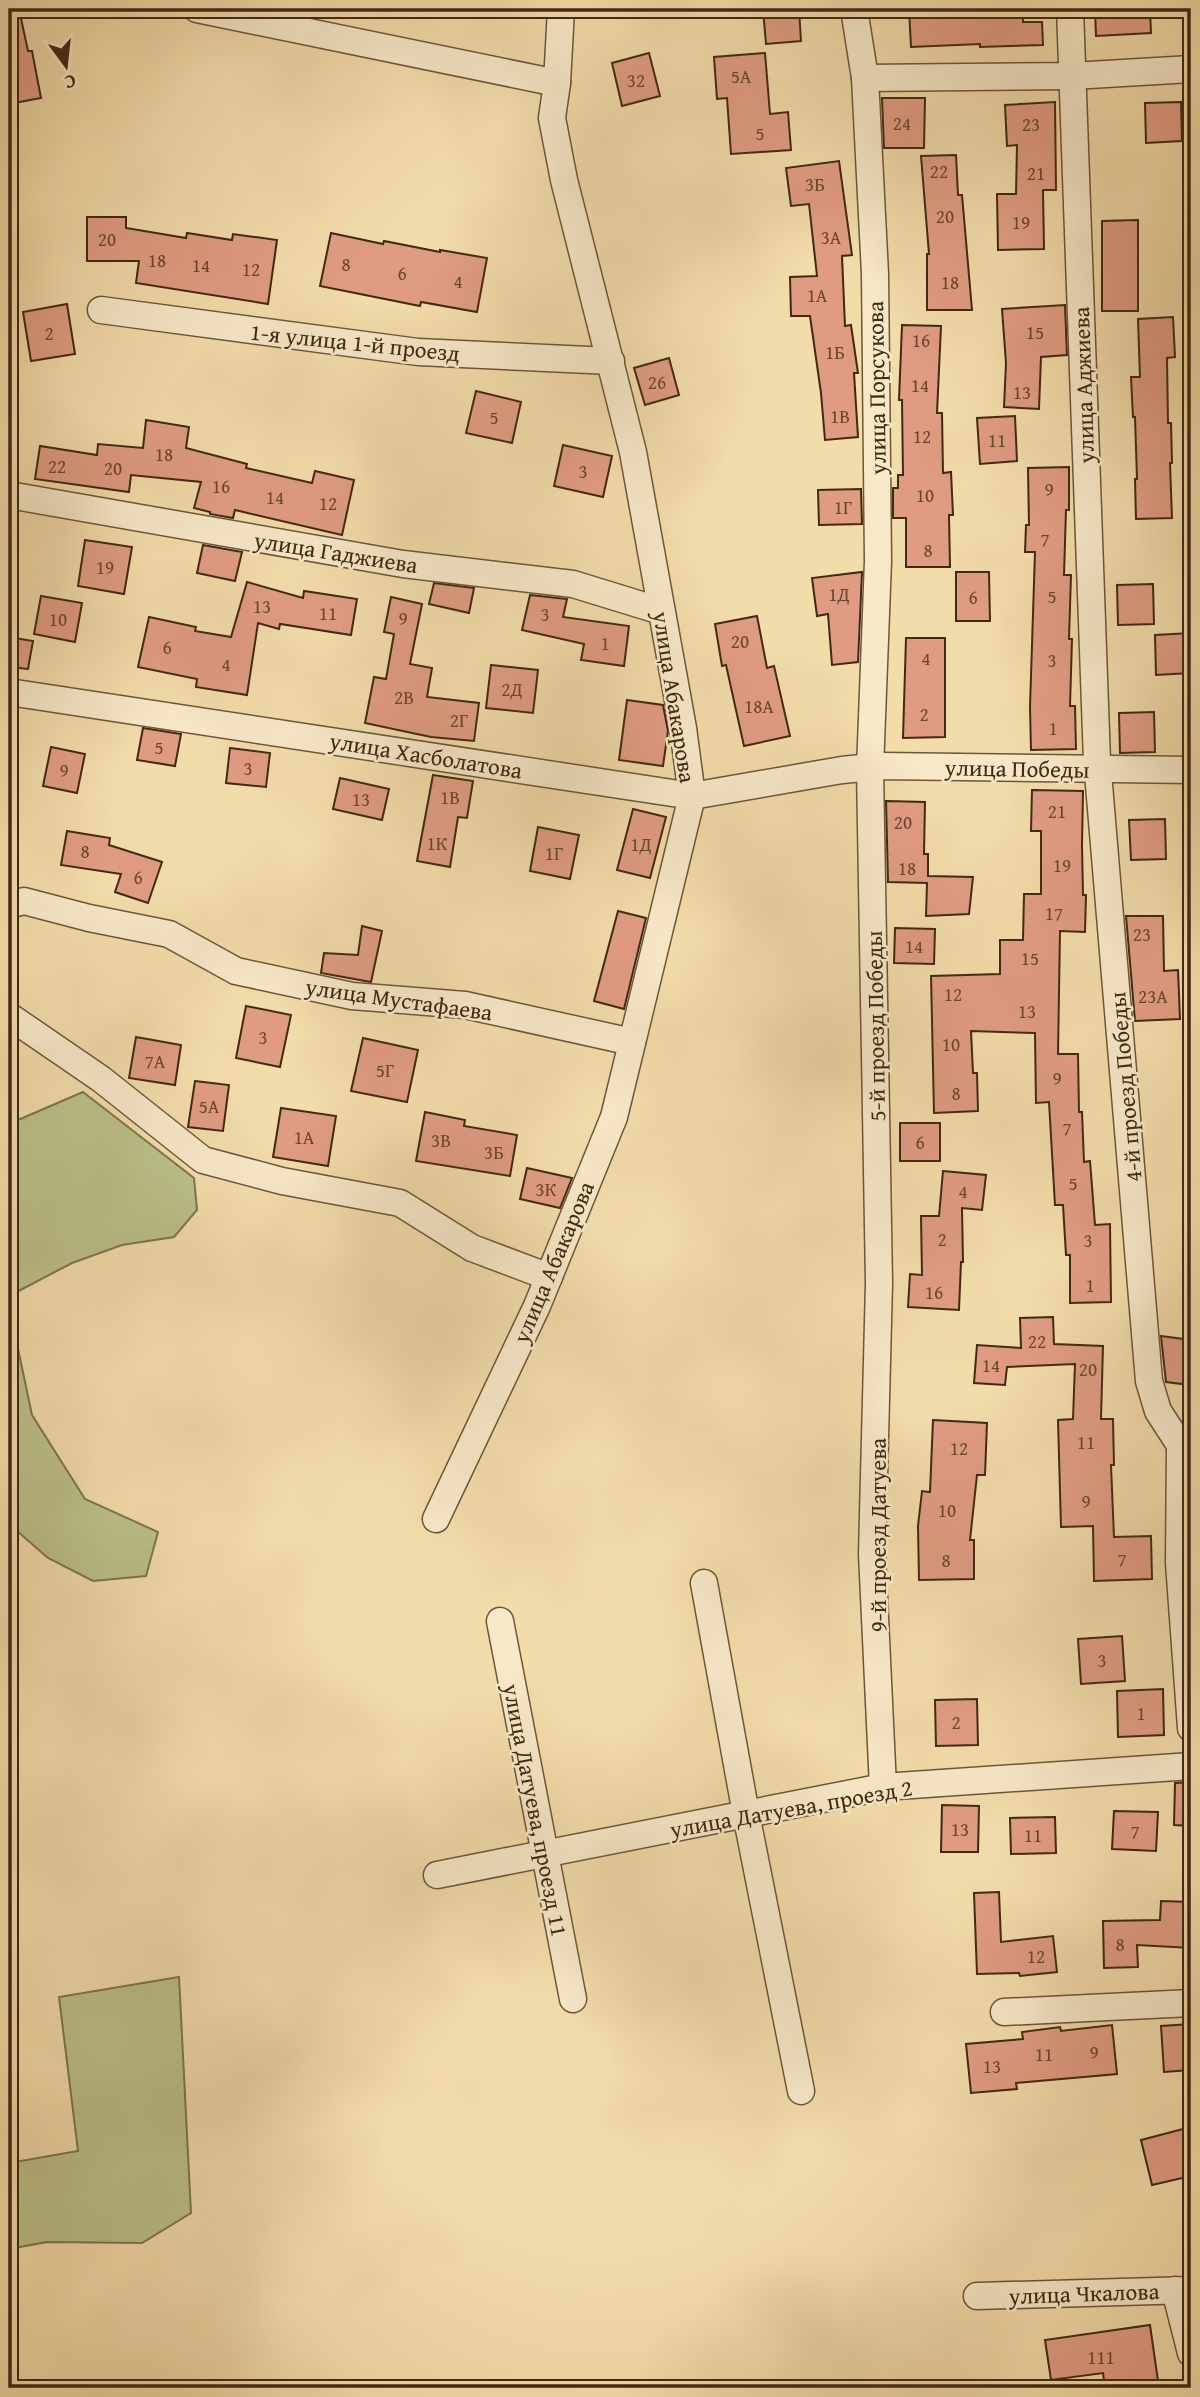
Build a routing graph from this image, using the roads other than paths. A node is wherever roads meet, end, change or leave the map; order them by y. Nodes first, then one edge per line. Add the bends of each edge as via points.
1 (197, 9) edge
2 (561, 9) edge
3 (855, 9) edge
4 (1070, 9) edge
5 (1191, 69) edge
6 (1072, 76) junction
7 (865, 78) junction
8 (557, 83) junction
9 (101, 310) dead end
10 (611, 361) junction
11 (9, 495) edge
12 (661, 611) junction
13 (9, 692) edge
14 (1098, 765) junction
15 (842, 769) joint
16 (870, 769) junction
17 (1191, 770) edge
18 (692, 796) junction
19 (9, 905) edge
20 (9, 1016) edge
21 (632, 1042) junction
22 (549, 1277) junction
23 (879, 1283) joint
24 (436, 1519) dead end
25 (704, 1583) dead end
26 (500, 1621) dead end
27 (1191, 1728) edge
28 (1191, 1766) edge
29 (883, 1787) junction
30 (746, 1814) junction
31 (545, 1854) junction
32 (437, 1875) dead end
33 (573, 1999) dead end
34 (1191, 2003) edge
35 (1004, 2012) dead end
36 (801, 2091) dead end
37 (1183, 2290) edge
38 (977, 2296) dead end
39 (1191, 2353) edge

1 - 8 street
2 - 8 street, улица Абакарова
3 - 7 street, улица Порсукова
4 - 6 street, улица Аджиева
5 - 6 street
6 - 7 street
6 - 14 street, улица Аджиева
7 - 16 street, улица Порсукова via 875,274 878,561
8 - 10 street, улица Абакарова via 552,118 564,180
9 - 10 street, 1-я улица 1-й проезд via 418,352
10 - 12 street, улица Абакарова via 633,452
11 - 12 street, улица Гаджиева via 403,564 573,584
12 - 18 street, улица Абакарова
13 - 18 street, улица Хасболатова
14 - 16 street, улица Победы
14 - 17 street, улица Победы
14 - 27 street, 4-й проезд Победы via 1149,1381 1158,1411 1180,1445 1179,1563
15 - 16 street, улица Победы
15 - 18 street, улица Хасболатова
16 - 23 street, 5-й проезд Победы
18 - 21 street, улица Абакарова
19 - 21 street, улица Мустафаева via 24,901 169,934 236,971 352,996 465,1005
20 - 22 street via 101,1079 203,1160 282,1181 400,1203 472,1248
21 - 22 street, улица Абакарова via 614,1117
22 - 24 street, улица Абакарова
23 - 29 street, 9-й проезд Датуева via 872,1554
25 - 30 street
26 - 31 street, улица Датуева, проезд 11
28 - 29 street, улица Датуева, проезд 2
29 - 30 street, улица Датуева, проезд 2
30 - 31 street, улица Датуева, проезд 2
30 - 36 street
31 - 32 street, улица Датуева, проезд 2
31 - 33 street, улица Датуева, проезд 11
34 - 35 street
37 - 38 street, улица Чкалова
37 - 39 street

